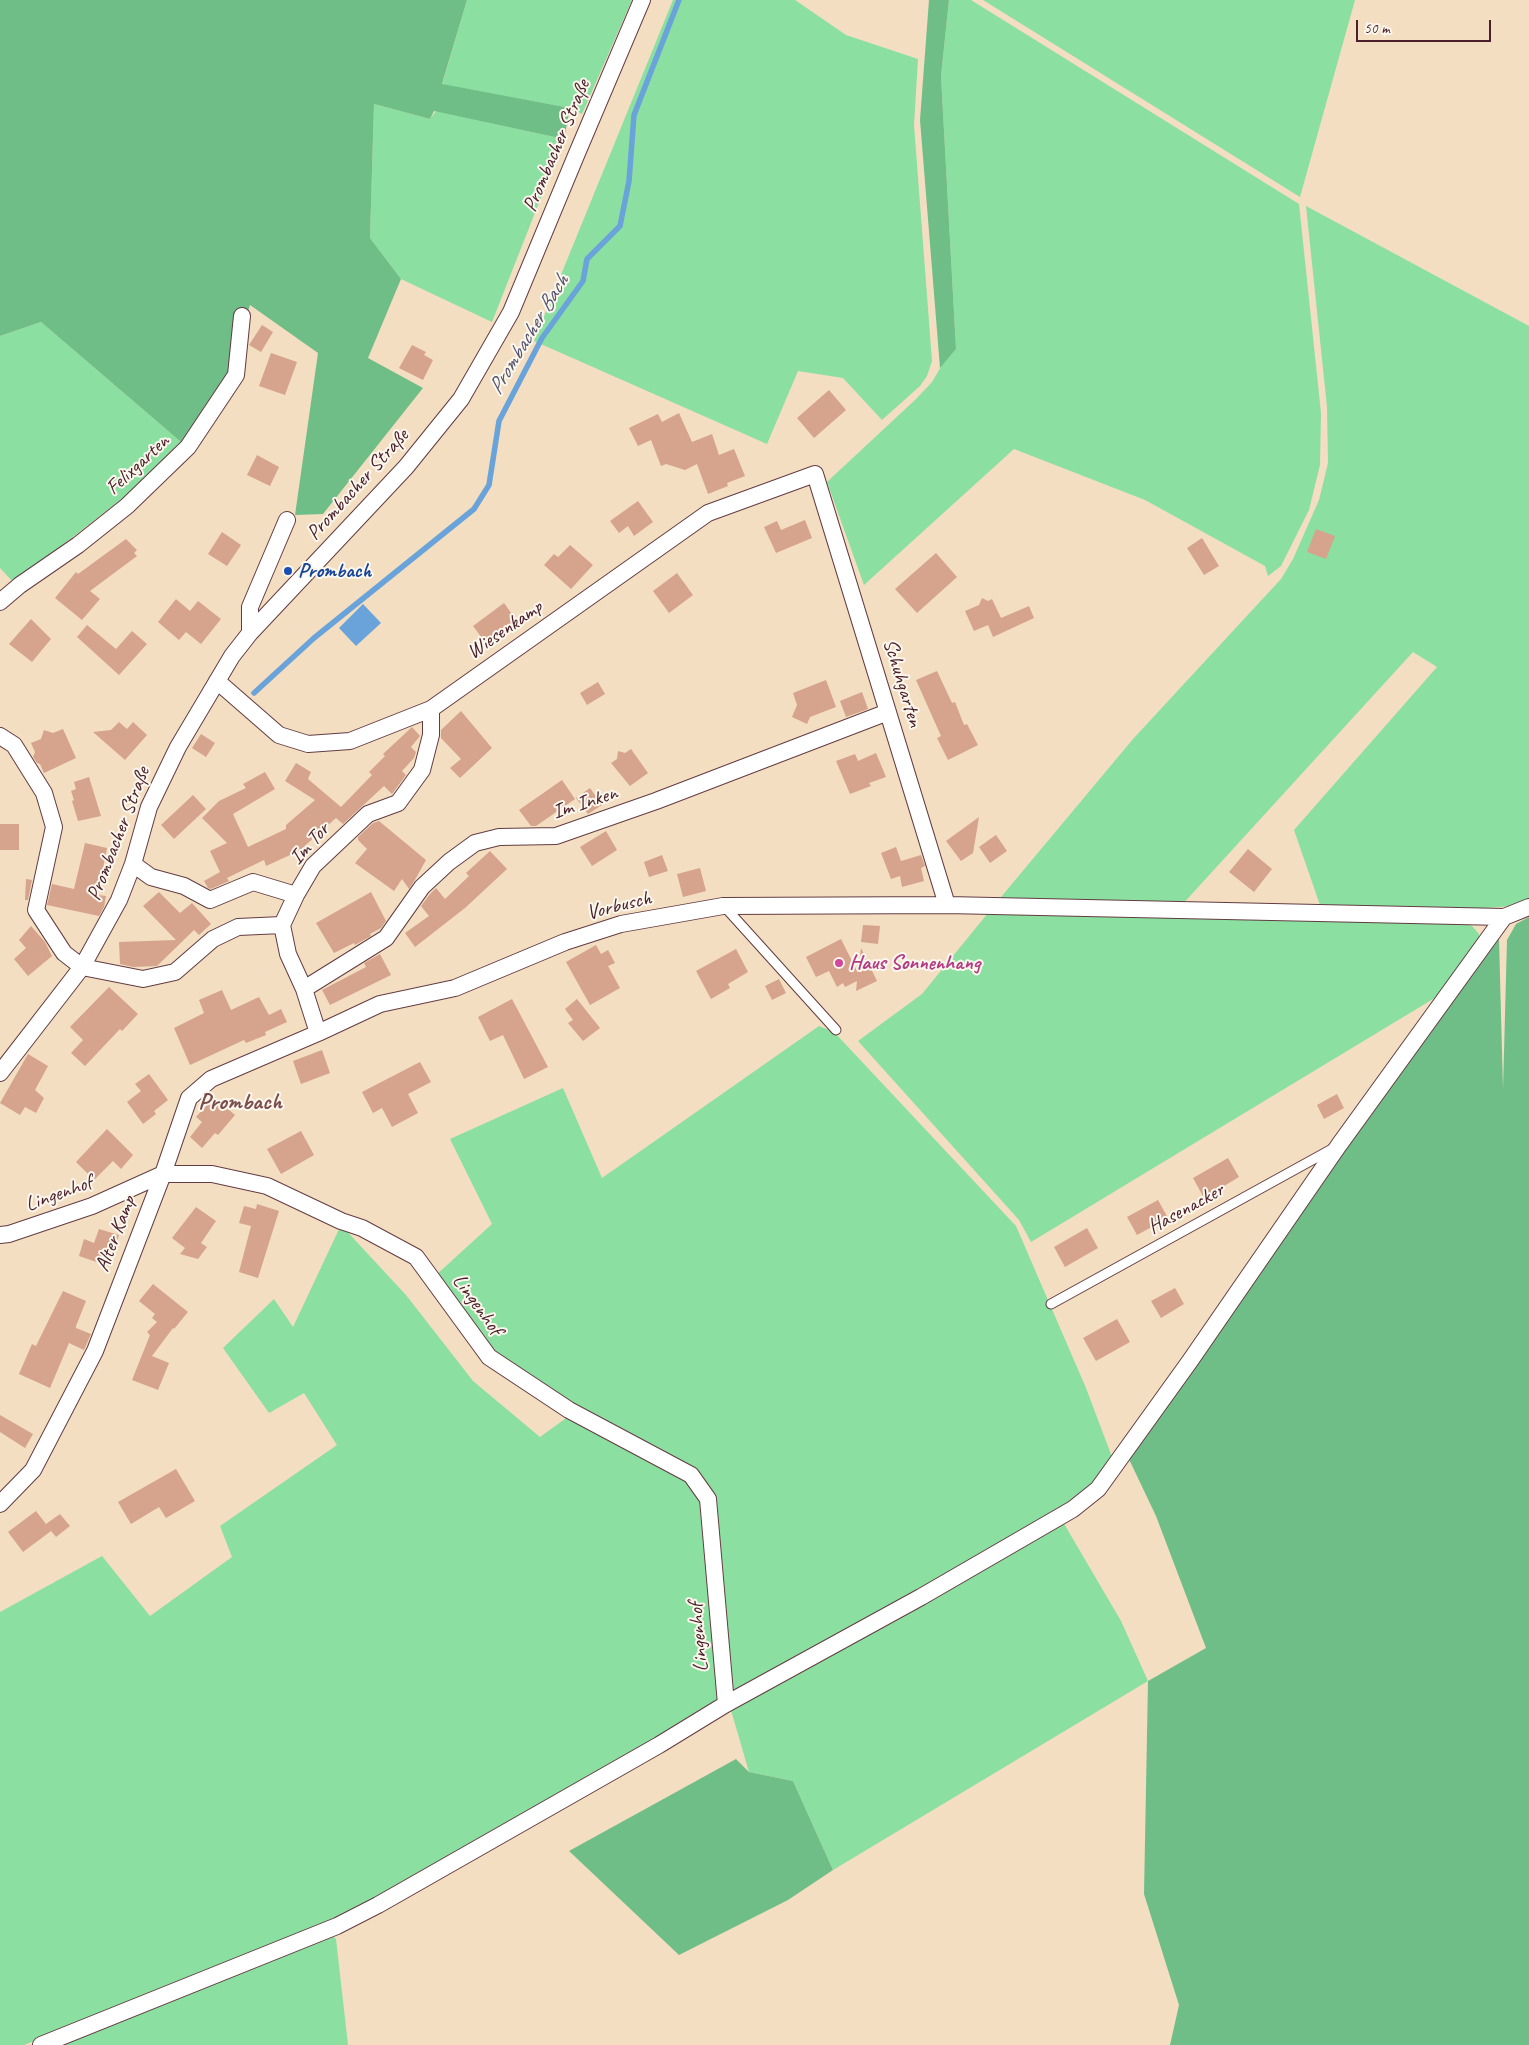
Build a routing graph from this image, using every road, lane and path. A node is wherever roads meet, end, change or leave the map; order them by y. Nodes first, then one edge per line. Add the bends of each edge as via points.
1 (642, 0) edge
2 (242, 316) dead end
3 (815, 474) joint
4 (287, 520) dead end
5 (0, 602) edge
6 (250, 633) junction
7 (217, 681) junction
8 (430, 709) junction
9 (888, 712) junction
10 (0, 736) edge
11 (133, 864) junction
12 (296, 895) junction
13 (946, 905) junction
14 (723, 906) junction
15 (1529, 907) edge
16 (1504, 917) junction
17 (282, 925) junction
18 (82, 967) junction
19 (304, 989) junction
20 (836, 1030) dead end
21 (318, 1033) junction
22 (0, 1073) edge
23 (1339, 1146) junction
24 (163, 1174) junction
25 (0, 1235) edge
26 (1051, 1304) dead end
27 (0, 1504) edge
28 (726, 1704) junction
29 (41, 2045) edge

1 - 6 street, Prombacher Straße via 512,312 461,399 406,467
2 - 5 street, Felixgarten via 236,375 188,447 127,506
3 - 8 street, Wiesenkamp via 708,513
3 - 9 street, Schuhgarten
4 - 6 street via 250,607
6 - 7 street, Prombacher Straße
7 - 8 street, Wiesenkamp via 279,734 308,744 350,741
7 - 11 street, Prombacher Straße via 178,747 149,807
8 - 12 street, Im Tor via 431,735 422,770 398,803 368,814 313,866
9 - 13 street, Schuhgarten
9 - 19 street, Im Inken via 656,802 556,836 499,837 475,844 422,887 386,938
10 - 18 street via 14,745 44,793 54,827 36,910 64,953
11 - 12 street via 151,877 184,886 210,900 253,882
11 - 18 street, Prombacher Straße via 119,900
12 - 17 street, Im Tor
13 - 14 street, Vorbusch
13 - 16 street, Vorbusch
14 - 20 lane
14 - 21 street, Vorbusch via 607,928 564,942 455,988 380,1004
15 - 16 street
16 - 23 street
17 - 18 street via 238,927 213,940 175,972 143,979
17 - 19 street via 288,954
18 - 22 street, Prombacher Straße
19 - 21 street
21 - 24 street, Alter Kamp via 211,1079 189,1098
23 - 26 lane, Hasenacker
23 - 28 street via 1098,1489 1073,1509 947,1583
24 - 25 street, Lingenhof via 92,1206
24 - 27 street, Alter Kamp via 95,1351 33,1470
24 - 28 street, Lingenhof via 212,1174 267,1186 362,1228 416,1257 489,1357 569,1410 691,1475 708,1499
28 - 29 street via 600,1779 337,1926

